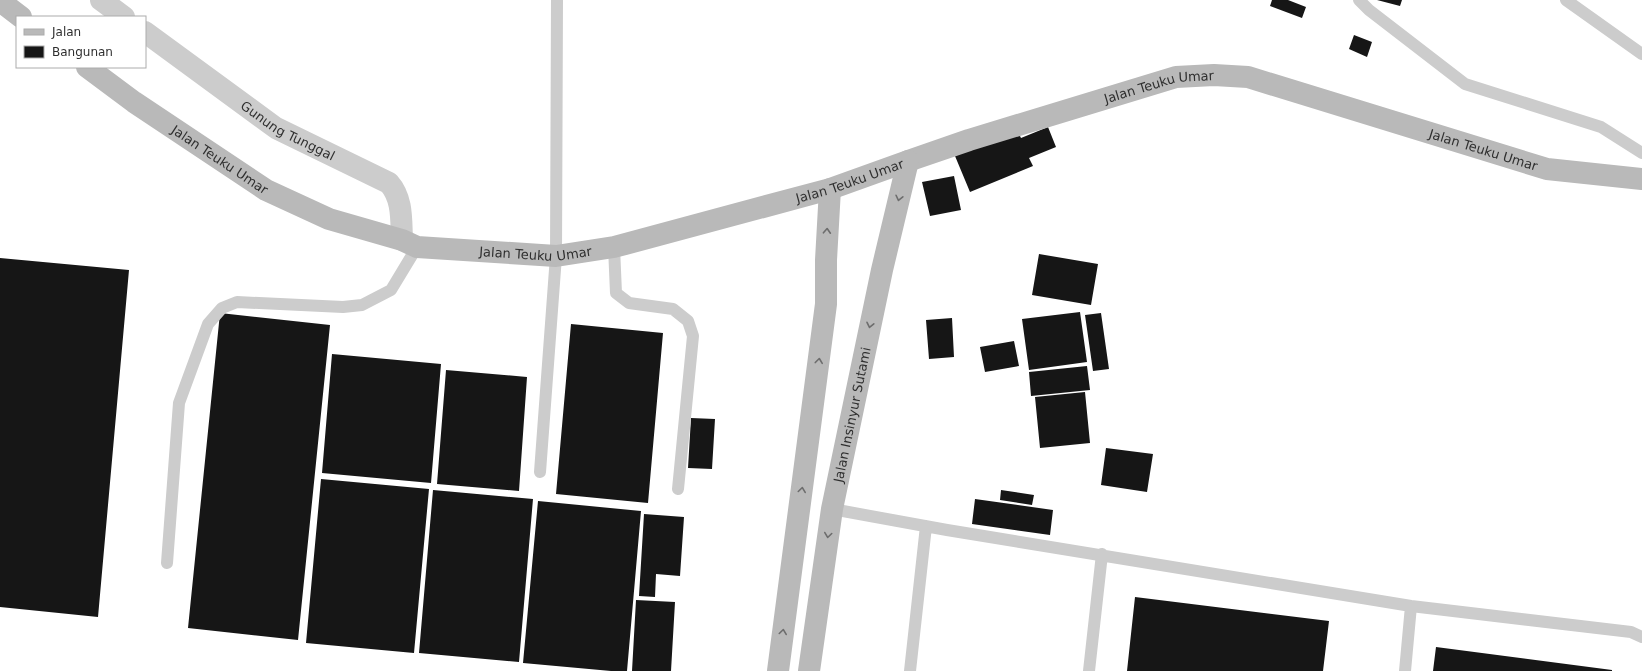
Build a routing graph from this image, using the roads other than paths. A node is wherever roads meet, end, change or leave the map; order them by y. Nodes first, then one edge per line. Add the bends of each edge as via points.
1 (101, 0) edge
2 (556, 0) edge
3 (1359, 0) edge
4 (1566, 0) edge
5 (0, 1) edge
6 (20, 16) edge
7 (123, 16) edge
8 (146, 33) edge
9 (1642, 54) edge
10 (88, 68) edge
11 (1642, 153) edge
12 (908, 160) junction
13 (1642, 179) edge
14 (830, 189) junction
15 (410, 244) junction
16 (614, 247) junction
17 (556, 256) junction
18 (540, 472) dead end
19 (678, 489) dead end
20 (832, 509) junction
21 (926, 526) junction
22 (1102, 554) junction
23 (167, 563) dead end
24 (1412, 606) junction
25 (1642, 637) edge
26 (778, 671) edge
27 (809, 671) edge
28 (910, 671) edge
29 (1089, 671) edge
30 (1405, 671) edge

1 - 7 street
2 - 17 lane
3 - 11 lane via 1465,84 1601,127
4 - 9 lane
5 - 6 main road
8 - 15 street, Gunung Tunggal via 276,128 389,183 400,201
10 - 15 main road, Jalan Teuku Umar via 134,102 266,190 329,219
12 - 13 main road, Jalan Teuku Umar via 1176,77 1214,75 1248,78 1547,169
12 - 14 main road, Jalan Teuku Umar
12 -> 20 main road, Jalan Insinyur Sutami
14 - 16 main road, Jalan Teuku Umar
26 -> 14 main road via 826,304
15 - 17 main road, Jalan Teuku Umar
15 - 23 lane via 391,290 362,305 343,307 237,302 222,308 208,324 179,403
16 - 17 main road, Jalan Teuku Umar
16 - 19 lane via 616,293 629,303 673,309 688,321 693,336
17 - 18 lane
20 - 21 lane
20 -> 27 main road, Jalan Insinyur Sutami
21 - 22 lane
21 - 28 lane
22 - 24 lane
22 - 29 lane
24 - 25 lane via 1631,632
24 - 30 lane

